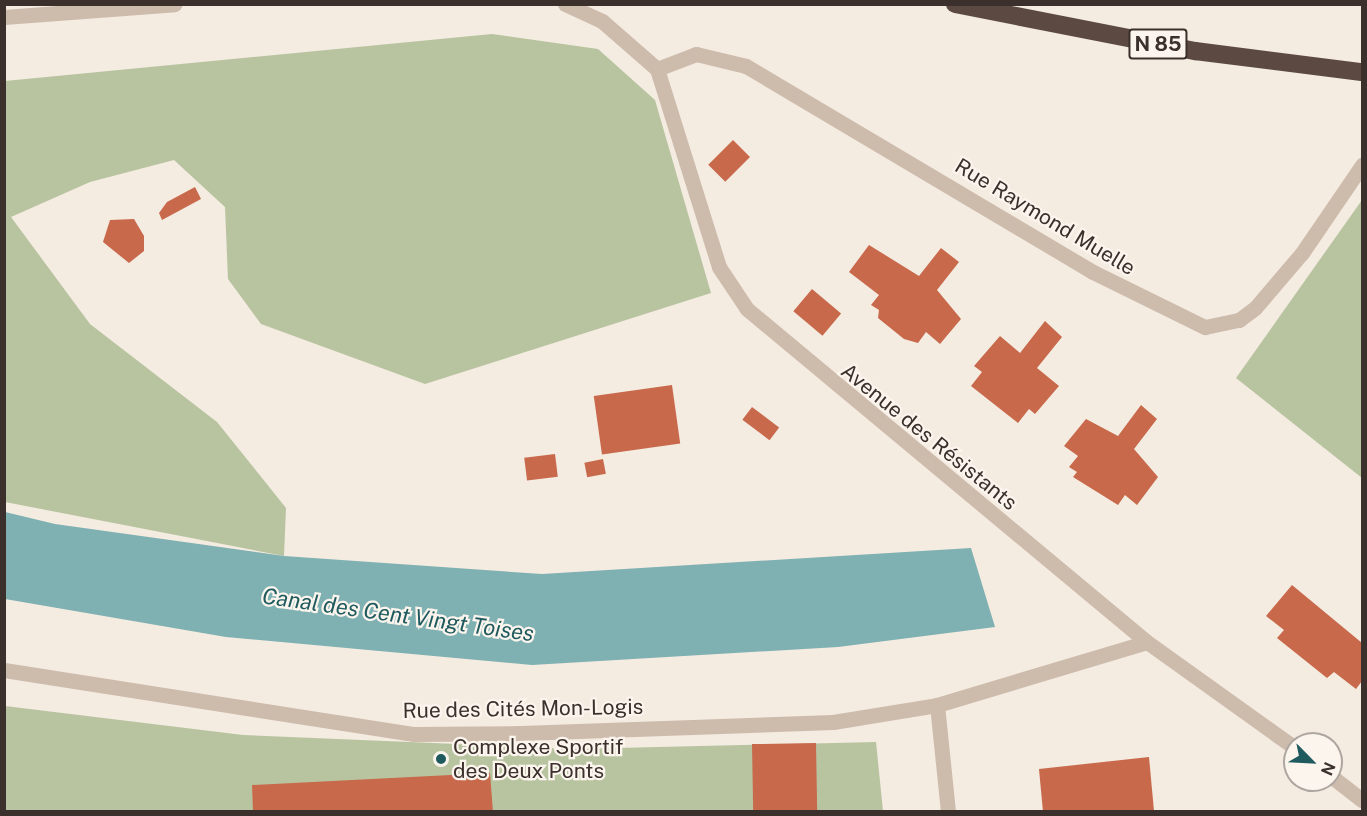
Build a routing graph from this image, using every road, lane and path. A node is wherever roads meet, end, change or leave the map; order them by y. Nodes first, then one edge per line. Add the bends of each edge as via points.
1 (175, 4) edge
2 (566, 4) edge
3 (955, 4) edge
4 (4, 17) edge
5 (657, 69) junction
6 (1362, 72) edge
7 (1362, 165) edge
8 (1147, 642) junction
9 (4, 670) edge
10 (937, 705) junction
11 (1283, 739) edge
12 (1343, 785) edge
13 (1362, 800) edge
14 (948, 812) edge

1 - 4 street
2 - 5 street via 602,21
3 - 6 highway, N 85 via 1195,51
5 - 7 street, Rue Raymond Muelle via 696,54 746,66 1093,272 1205,327 1239,320 1255,308 1302,253
5 - 8 street, Avenue des Résistants via 719,267 747,309
8 - 10 street, Rue des Cités Mon-Logis
8 - 11 street, Avenue des Résistants
9 - 10 street, Rue des Cités Mon-Logis via 414,734 833,722
10 - 14 street
12 - 13 street

